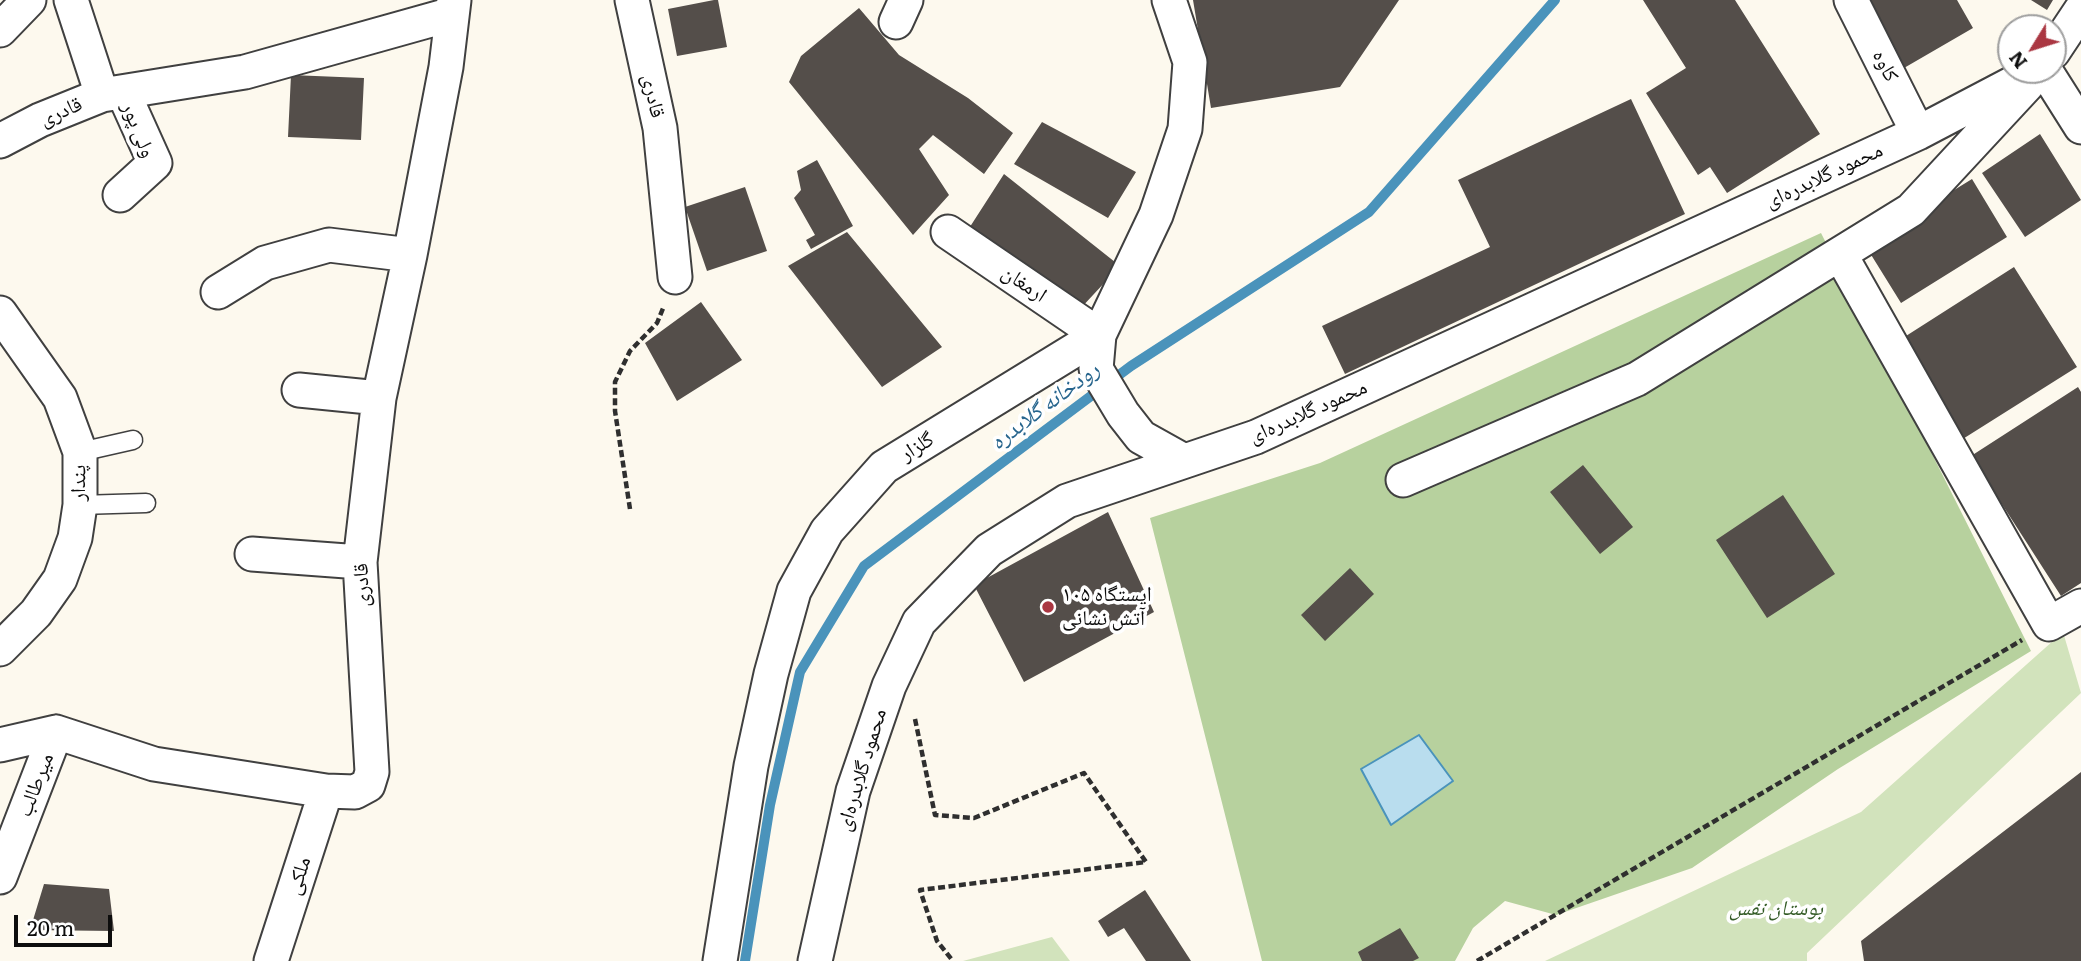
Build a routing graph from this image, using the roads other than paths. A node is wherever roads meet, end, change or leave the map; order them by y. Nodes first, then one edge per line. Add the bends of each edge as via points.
1 (29, 0) edge
2 (71, 0) edge
3 (632, 0) edge
4 (1169, 0) edge
5 (1851, 0) edge
6 (453, 7) edge
7 (2081, 10) edge
8 (0, 30) edge
9 (2067, 31) edge
10 (2013, 84) edge
11 (2028, 84) edge
12 (2051, 84) edge
13 (112, 94) junction
14 (2081, 127) edge
15 (1918, 132) junction
16 (0, 142) edge
17 (120, 195) dead end
18 (948, 232) dead end
19 (1840, 254) junction
20 (410, 256) junction
21 (675, 277) road end
22 (218, 292) dead end
23 (0, 313) edge
24 (1099, 335) junction
25 (299, 390) dead end
26 (379, 398) junction
27 (133, 440) dead end
28 (80, 452) junction
29 (1185, 461) junction
30 (1403, 480) dead end
31 (146, 503) dead end
32 (80, 505) junction
33 (252, 554) dead end
34 (360, 562) junction
35 (2081, 606) edge
36 (0, 649) edge
37 (56, 732) junction
38 (0, 745) edge
39 (327, 791) junction
40 (0, 877) edge
41 (271, 961) edge
42 (720, 961) edge
43 (815, 961) edge

1 - 8 street
2 - 13 street
3 - 21 street, قادری via 660,128
4 - 24 street via 1190,62 1185,129 1156,215
5 - 15 street, کاوه
6 - 13 street, قادری via 245,72
6 - 20 street, قادری
7 - 9 street
10 - 15 street, محمود گلابدره‌ای
11 - 19 street via 1911,210
12 - 14 street
13 - 16 street, قادری via 40,120
13 - 17 street, ولی پور via 155,163
15 - 29 street, محمود گلابدره‌ای via 1256,437
18 - 24 street, ارمغان
19 - 30 street via 1637,379
19 - 35 street via 2049,624
20 - 22 street via 329,245 265,264
20 - 26 street, قادری
23 - 28 street, پندار via 60,398
24 - 29 street via 1096,369 1123,414 1141,437
24 - 42 street, گلزار via 884,467 827,531 794,591 771,674 751,766
25 - 26 street
26 - 34 street, قادری
27 - 28 lane
28 - 32 street, پندار
29 - 43 street, محمود گلابدره‌ای via 1067,500 1034,519 989,550 919,622 888,686 853,791
31 - 32 lane
32 - 36 street, پندار via 75,538 60,579 36,613
33 - 34 street
34 - 39 street, قادری via 372,772 368,786 355,792
37 - 38 street
37 - 39 street, قادری via 154,764
37 - 40 street, میرطالب
39 - 41 street, ملکی

